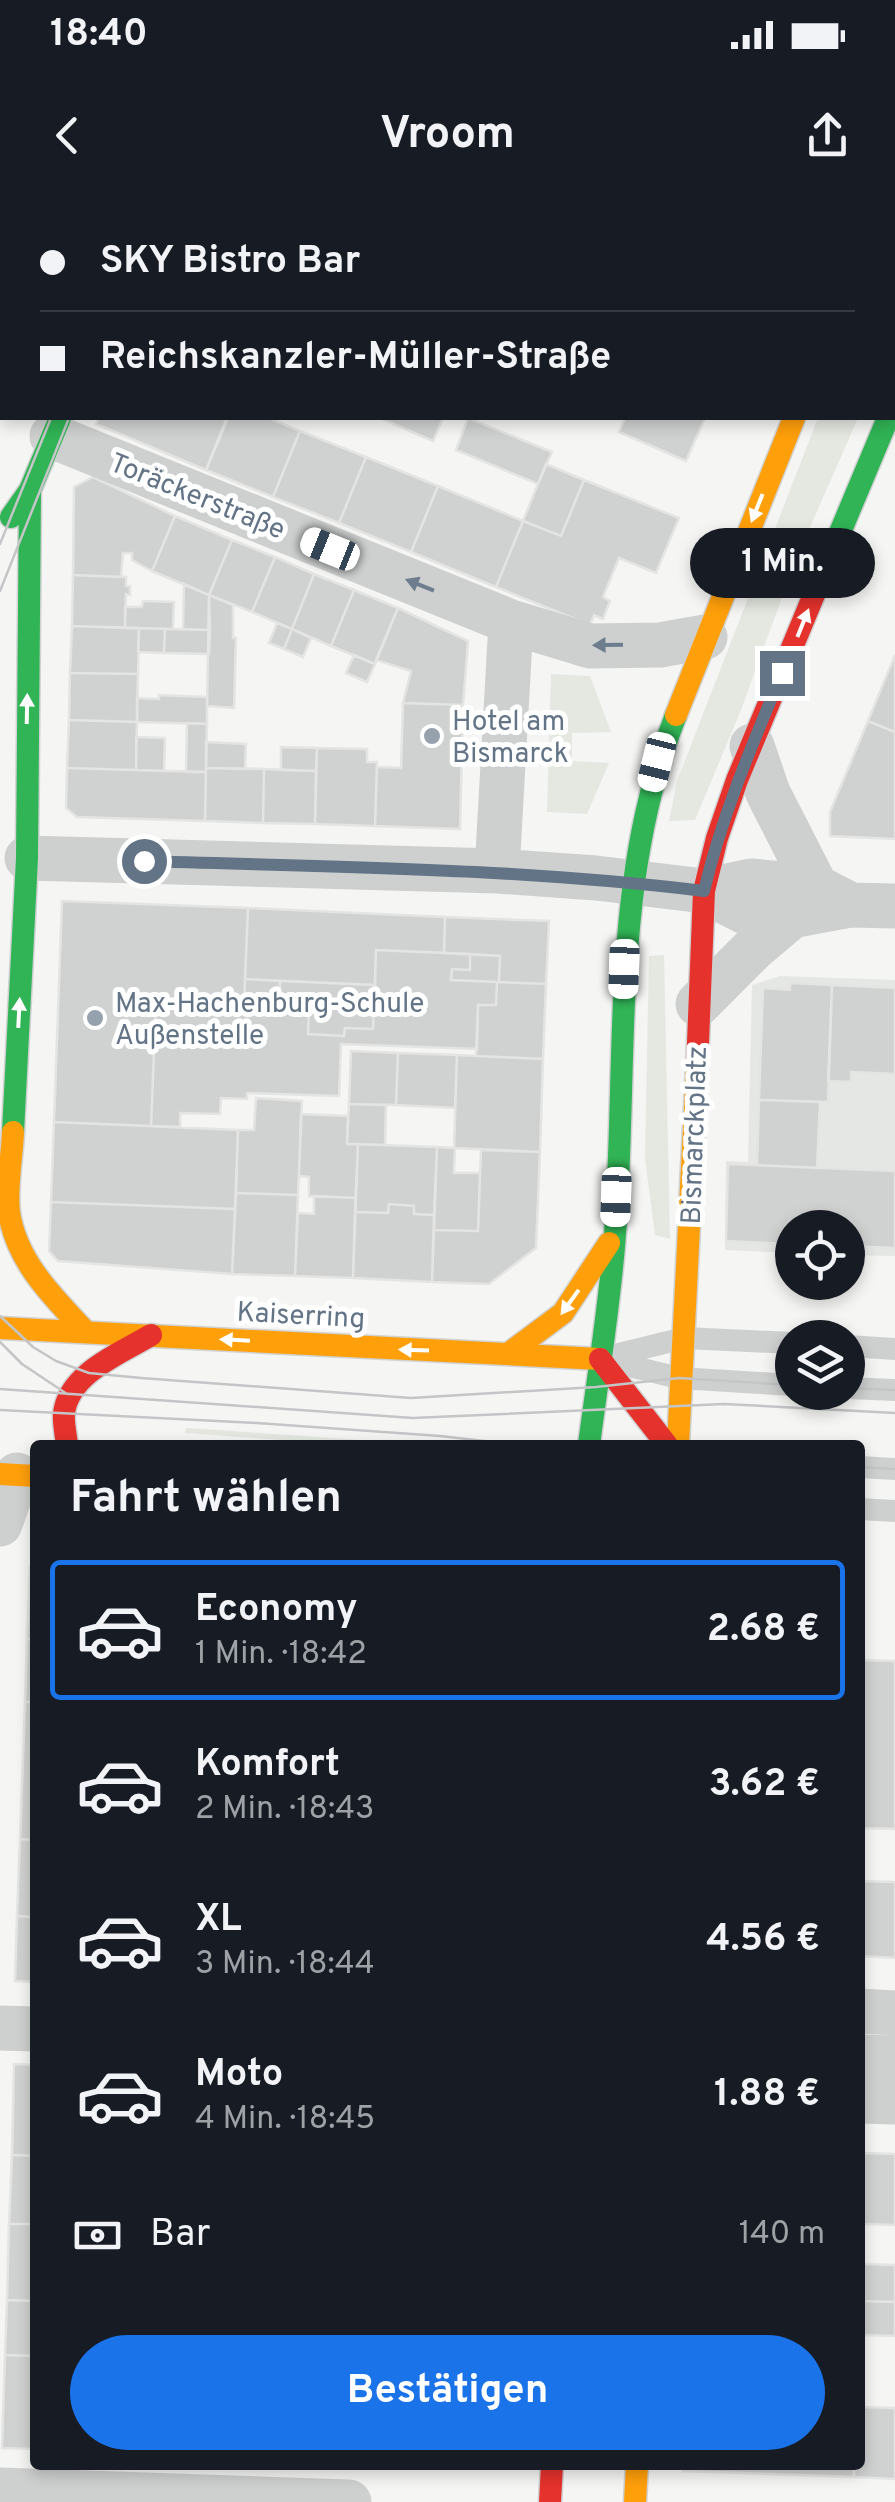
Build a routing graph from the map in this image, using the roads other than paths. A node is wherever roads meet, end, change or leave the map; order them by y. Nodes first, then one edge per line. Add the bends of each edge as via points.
1 (793, 420) edge
2 (887, 420) edge
3 (56, 427) edge
4 (30, 490) junction
5 (0, 532) edge
6 (510, 622) junction
7 (705, 637) junction
8 (752, 746) junction
9 (27, 858) junction
10 (497, 872) junction
11 (632, 882) junction
12 (704, 891) junction
13 (838, 904) edge
14 (698, 1004) junction
15 (615, 1234) junction
16 (0, 1328) edge
17 (84, 1330) junction
18 (151, 1335) junction
19 (684, 1338) junction
20 (775, 1342) edge
21 (865, 1347) edge
22 (895, 1349) edge
23 (508, 1354) junction
24 (600, 1359) junction
25 (679, 1378) junction
26 (775, 1384) edge
27 (865, 1389) edge
28 (895, 1390) edge
29 (641, 1424) junction
30 (67, 1440) edge
31 (589, 1440) edge
32 (661, 1440) edge
33 (678, 1440) edge
34 (865, 1466) edge
35 (895, 1469) edge
36 (17, 1475) edge
37 (865, 1509) edge
38 (895, 1512) edge
39 (0, 1524) edge
40 (865, 2012) edge
41 (895, 2013) edge
42 (0, 2028) edge
43 (30, 2030) edge
44 (865, 2057) edge
45 (895, 2058) edge
46 (865, 2101) edge
47 (895, 2102) edge
48 (552, 2470) edge
49 (636, 2470) edge
50 (0, 2490) edge
51 (349, 2502) edge
52 (550, 2502) edge
53 (635, 2502) edge

1 -> 7 main road
8 -> 2 main road, Bismarckplatz
3 - 4 main road
6 -> 3 street, Toräckerstraße
4 - 5 main road
9 -> 4 main road
7 -> 6 street via 590,646
6 - 10 street
7 - 11 main road via 657,762
8 - 12 main road, Bismarckplatz
8 - 13 street via 768,793
9 - 10 street
17 -> 9 main road via 33,1275 9,1210
10 - 11 street
11 - 12 street
11 - 15 main road
12 - 13 street via 745,912
12 - 14 main road, Bismarckplatz
13 - 14 street via 754,948
14 - 19 main road, Bismarckplatz
15 -> 23 main road via 563,1314
15 - 24 main road
16 - 17 main road, Kaiserring
17 - 18 main road, Kaiserring
23 -> 18 main road, Kaiserring
18 - 30 main road via 88,1373 70,1395 63,1411
19 - 20 lane
19 - 24 lane
19 - 25 main road, Bismarckplatz
21 - 22 lane
23 - 24 main road, Kaiserring
24 - 25 lane
24 - 29 main road
24 - 31 main road
25 - 26 lane
25 - 29 main road
25 - 33 main road, Bismarckplatz
27 - 28 lane
29 - 32 main road
34 - 35 lane
36 - 39 street
37 - 38 lane
40 - 41 street
42 - 43 street
44 - 45 street
46 - 47 street
48 - 52 main road
49 - 53 main road
50 - 51 street

